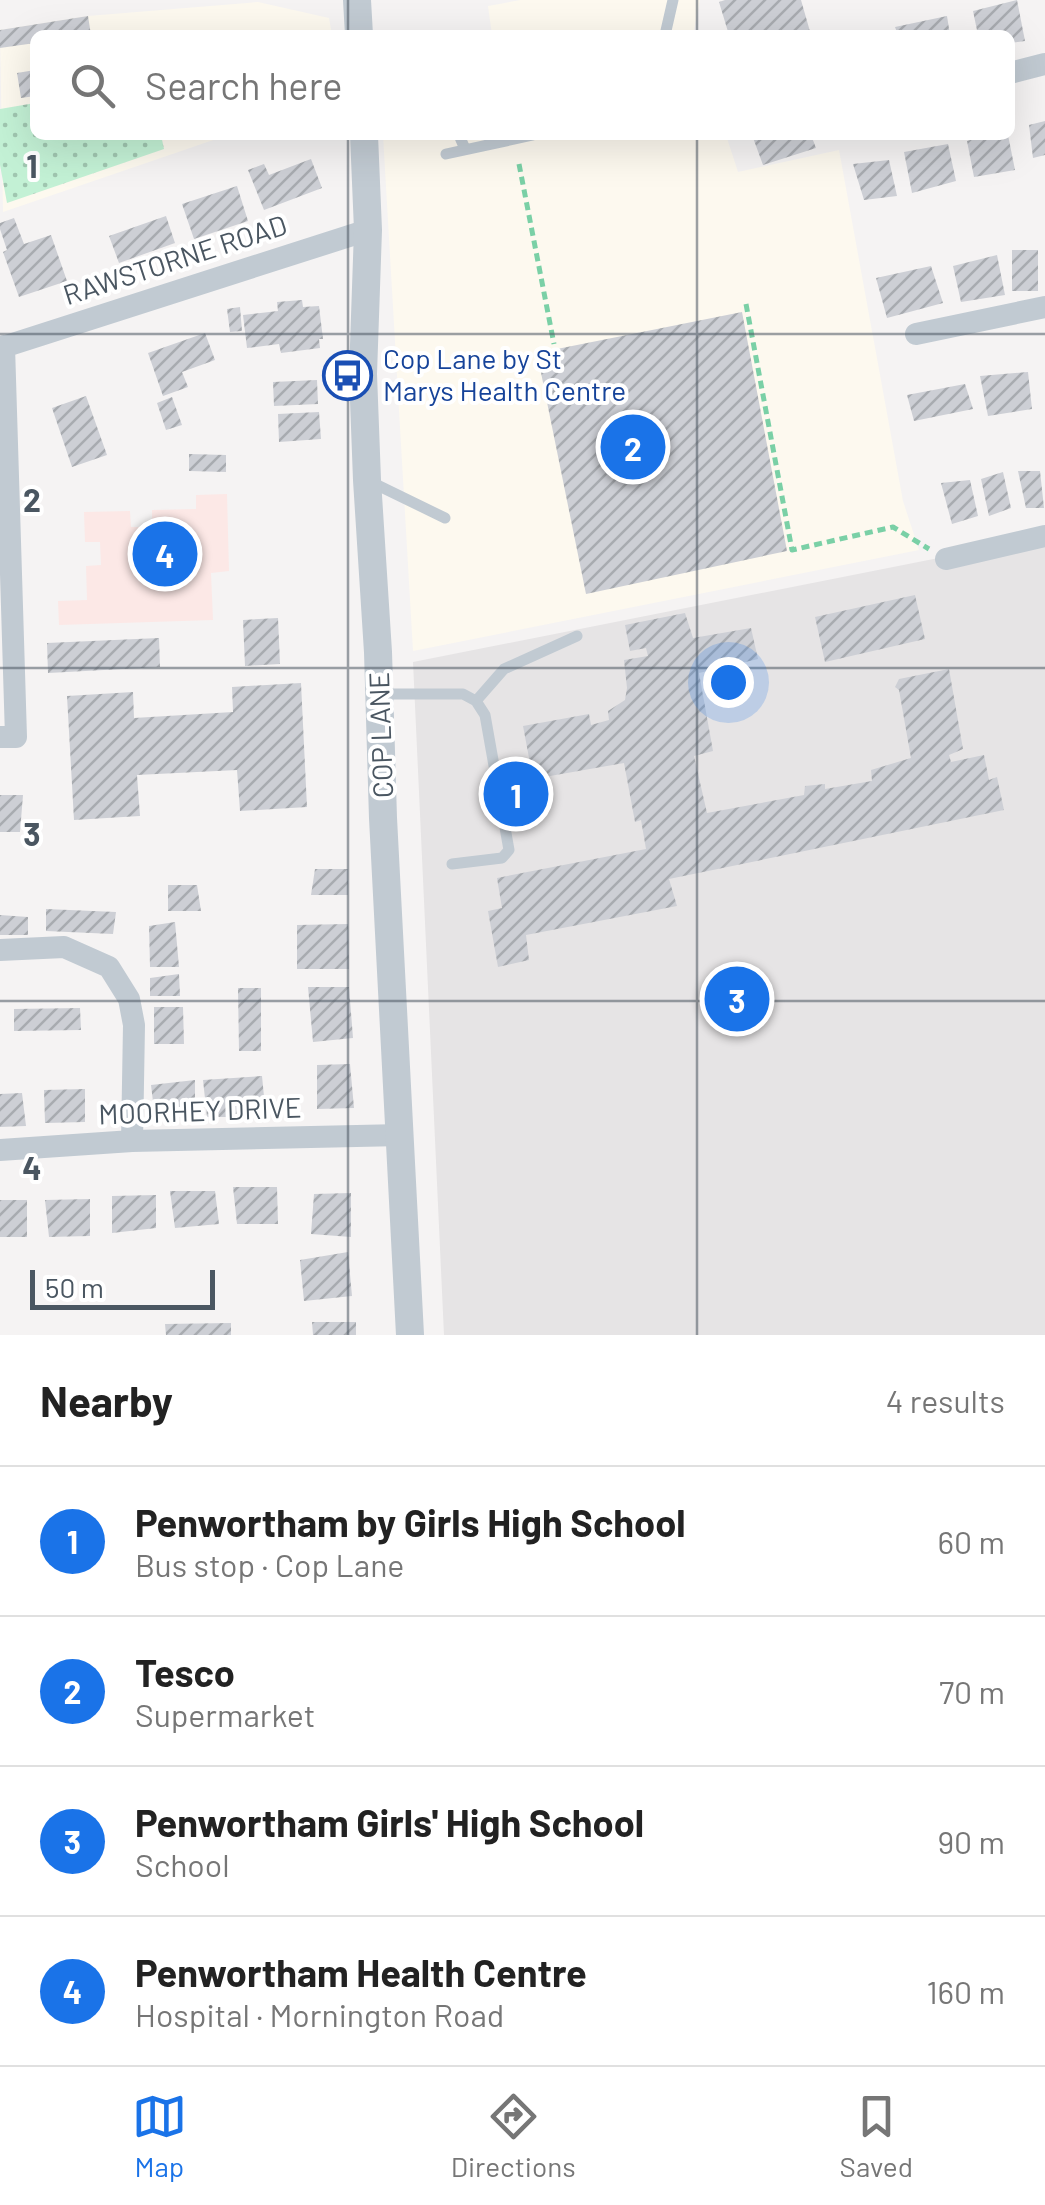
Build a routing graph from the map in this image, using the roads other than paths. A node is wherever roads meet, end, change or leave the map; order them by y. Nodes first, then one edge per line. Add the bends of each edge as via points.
1 (357, 0) edge
2 (672, 0) edge
3 (359, 30) edge
4 (666, 30) edge
5 (1045, 64) edge
6 (1015, 72) edge
7 (364, 140) edge
8 (462, 140) edge
9 (509, 140) edge
10 (466, 149) junction
11 (446, 154) dead end
12 (368, 230) junction
13 (1045, 307) edge
14 (916, 334) dead end
15 (2, 347) edge
16 (367, 480) junction
17 (445, 518) dead end
18 (1045, 536) edge
19 (946, 559) road end
20 (577, 636) dead end
21 (380, 694) junction
22 (476, 701) junction
23 (8, 737) edge
24 (452, 864) dead end
25 (0, 950) edge
26 (402, 1136) junction
27 (132, 1141) junction
28 (0, 1150) edge
29 (410, 1335) edge

1 - 3 street
2 - 4 lane
5 - 6 street
7 - 12 street, COP LANE
8 - 10 lane
9 - 10 lane
10 - 11 lane
12 - 15 street, RAWSTORNE ROAD
12 - 16 street, COP LANE
13 - 14 street
15 - 23 street
16 - 17 lane
16 - 21 street, COP LANE
18 - 19 street
20 - 22 lane via 504,669
21 - 22 lane via 464,694
21 - 26 street, COP LANE
22 - 24 lane via 485,715 510,850 502,858
25 - 27 street via 64,947 110,967 130,999 134,1025
26 - 27 street, MOORHEY DRIVE
26 - 29 street, COP LANE
27 - 28 street, MOORHEY DRIVE

